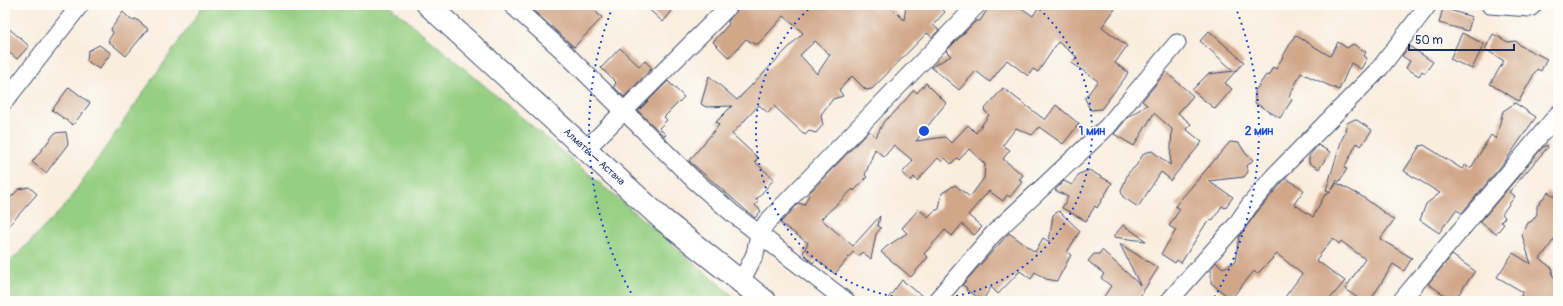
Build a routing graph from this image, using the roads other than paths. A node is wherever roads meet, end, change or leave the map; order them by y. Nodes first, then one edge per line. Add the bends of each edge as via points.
1 (80, 5) edge
2 (428, 5) edge
3 (512, 5) edge
4 (730, 5) edge
5 (977, 5) edge
6 (1428, 5) edge
7 (1490, 5) edge
8 (1533, 5) edge
9 (1177, 43) dead end
10 (5, 101) edge
11 (624, 110) junction
12 (1558, 114) edge
13 (586, 150) junction
14 (759, 234) junction
15 (741, 282) junction
16 (765, 301) edge
17 (846, 301) edge
18 (936, 301) edge
19 (1169, 301) edge
20 (1401, 301) edge

1 - 10 street
2 - 13 highway, Алматы — Астана
3 - 11 street
4 - 11 street
5 - 14 street via 767,222
6 - 19 street via 1380,68 1274,176 1236,225
7 - 8 street via 1530,8
9 - 18 street via 1107,127 994,233
11 - 13 street
11 - 14 street via 694,180
12 - 20 street
13 - 15 highway, Алматы — Астана via 662,219
14 - 15 street via 755,254
14 - 17 street
15 - 16 highway, Алматы — Астана

